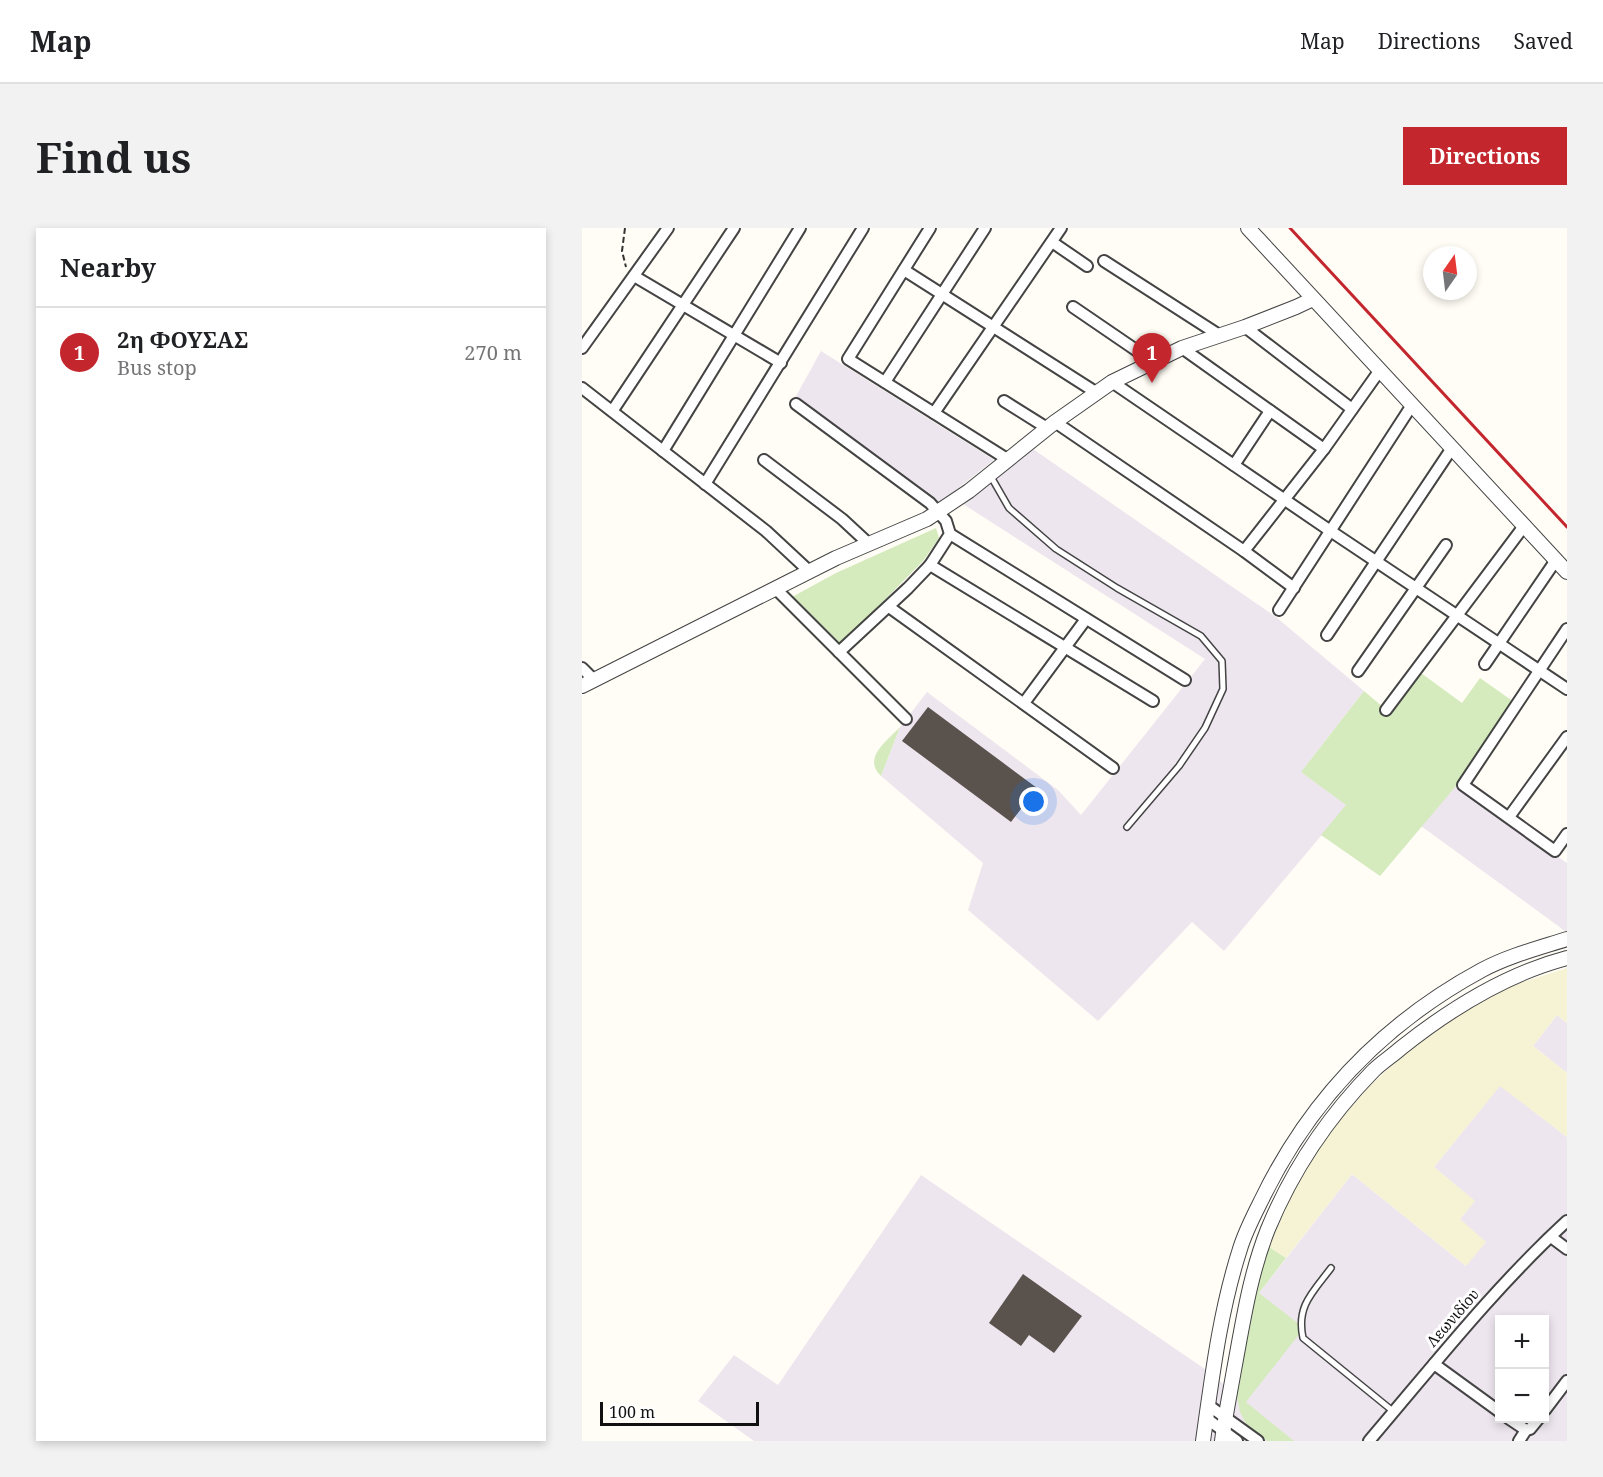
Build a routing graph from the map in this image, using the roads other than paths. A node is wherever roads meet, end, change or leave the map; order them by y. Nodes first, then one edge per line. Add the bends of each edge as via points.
1 (668, 228) edge
2 (734, 228) edge
3 (800, 228) edge
4 (863, 228) edge
5 (930, 228) edge
6 (985, 228) edge
7 (1061, 228) edge
8 (1248, 228) edge
9 (1052, 242) junction
10 (1104, 261) dead end
11 (1087, 266) dead end
12 (904, 270) junction
13 (634, 276) junction
14 (942, 294) junction
15 (1313, 299) junction
16 (683, 304) junction
17 (1073, 307) dead end
18 (993, 327) junction
19 (1245, 327) junction
20 (734, 334) junction
21 (1219, 336) junction
22 (582, 348) edge
23 (1182, 348) junction
24 (1152, 361) junction
25 (781, 363) junction
26 (1380, 370) junction
27 (885, 382) junction
28 (1112, 382) junction
29 (582, 388) edge
30 (1097, 393) junction
31 (1004, 401) dead end
32 (796, 404) dead end
33 (1412, 405) junction
34 (1352, 409) junction
35 (613, 410) junction
36 (1270, 411) junction
37 (934, 413) junction
38 (1051, 425) junction
39 (1452, 448) junction
40 (1324, 449) junction
41 (663, 451) junction
42 (1007, 459) junction
43 (764, 460) dead end
44 (1234, 465) junction
45 (989, 474) junction
46 (705, 484) junction
47 (1284, 499) junction
48 (939, 511) junction
49 (1524, 526) junction
50 (1332, 532) junction
51 (950, 534) junction
52 (869, 544) junction
53 (1446, 545) dead end
54 (1244, 551) junction
55 (1556, 560) junction
56 (1377, 562) junction
57 (930, 565) junction
58 (809, 571) junction
59 (1567, 572) edge
60 (775, 588) junction
61 (1294, 588) junction
62 (1416, 588) junction
63 (889, 607) junction
64 (1279, 610) dead end
65 (1457, 616) junction
66 (1086, 619) junction
67 (1567, 630) edge
68 (1327, 635) dead end
69 (1499, 644) junction
70 (1065, 647) junction
71 (839, 652) junction
72 (1485, 664) dead end
73 (582, 668) edge
74 (1358, 671) dead end
75 (1540, 671) junction
76 (1185, 680) dead end
77 (588, 683) edge
78 (1567, 689) edge
79 (1153, 701) dead end
80 (1024, 704) junction
81 (1386, 710) dead end
82 (906, 719) dead end
83 (1567, 737) edge
84 (1113, 768) dead end
85 (1509, 817) junction
86 (1127, 826) dead end
87 (1567, 834) edge
88 (1567, 939) edge
89 (1567, 958) edge
90 (1567, 1221) edge
91 (1551, 1237) junction
92 (1567, 1249) edge
93 (1331, 1268) dead end
94 (1434, 1364) junction
95 (1567, 1381) edge
96 (1549, 1405) edge
97 (1495, 1408) edge
98 (1207, 1411) junction
99 (1394, 1412) junction
100 (1515, 1423) edge
101 (1536, 1423) edge
102 (1223, 1429) edge
103 (1526, 1430) junction
104 (1203, 1441) edge
105 (1237, 1441) edge
106 (1258, 1441) edge
107 (1369, 1441) edge
108 (1519, 1441) edge

1 - 13 street
2 - 16 street
3 - 20 street
4 - 25 street
5 - 12 street
6 - 14 street
7 - 9 street
8 - 15 street
9 - 11 street
9 - 18 street
10 - 21 street
12 - 14 street
12 - 27 street via 848,359
13 - 16 street
13 - 22 street
14 - 18 street
14 - 27 street
15 - 19 street
15 - 26 street
16 - 20 street
16 - 35 street
17 - 24 street
18 - 30 street
18 - 37 street
19 - 21 street
19 - 34 street
20 - 25 street
20 - 41 street
21 - 23 street
23 - 24 street
23 - 36 street
24 - 28 street
25 - 46 street
26 - 33 street
26 - 34 street
27 - 37 street
28 - 30 street
28 - 44 street
29 - 35 street
30 - 38 street
31 - 38 street
32 - 48 street
33 - 39 street
33 - 50 street
34 - 40 street
35 - 41 street
36 - 40 street
36 - 44 street
37 - 42 street
38 - 42 street
38 - 54 street
39 - 49 street
39 - 56 street
40 - 47 street
41 - 46 street
42 - 45 street
43 - 52 street via 859,532
44 - 47 street
45 - 48 street
45 - 86 lane via 1009,508 1056,549 1201,636 1222,661 1223,689 1205,728 1179,766
46 - 58 street via 766,531
47 - 50 street
47 - 54 street
48 - 51 street
48 - 52 street
49 - 55 street
49 - 65 street
50 - 56 street
50 - 61 street
51 - 57 street
51 - 66 street
52 - 58 street
53 - 62 street
54 - 61 street
55 - 59 street
55 - 69 street
56 - 62 street
56 - 68 street
57 - 63 street
57 - 70 street
58 - 60 street
60 - 71 street
60 - 77 street
61 - 64 street
62 - 65 street
62 - 74 street
63 - 71 street
63 - 80 street
65 - 69 street
65 - 81 street
66 - 70 street
66 - 76 street
67 - 75 street
69 - 72 street
69 - 75 street
70 - 79 street
70 - 80 street
71 - 82 street
73 - 77 street
75 - 78 street
75 - 85 street via 1462,785
80 - 84 street
83 - 85 street
85 - 87 street via 1555,851
88 - 98 street via 1483,969 1419,1009 1346,1073 1323,1102 1273,1176 1240,1246 1222,1316
89 - 102 street via 1510,978 1430,1025 1374,1070 1322,1134 1282,1199 1260,1253 1243,1318
90 - 91 street, Λεωνιδίου
91 - 92 street
91 - 94 street, Λεωνιδίου via 1498,1290
93 - 99 lane via 1304,1306 1303,1338
94 - 97 street
94 - 99 street, Λεωνιδίου
95 - 96 street
98 - 102 street
98 - 104 street
99 - 107 street, Λεωνιδίου
100 - 103 street
101 - 103 street
102 - 105 street
102 - 106 street
103 - 108 street

